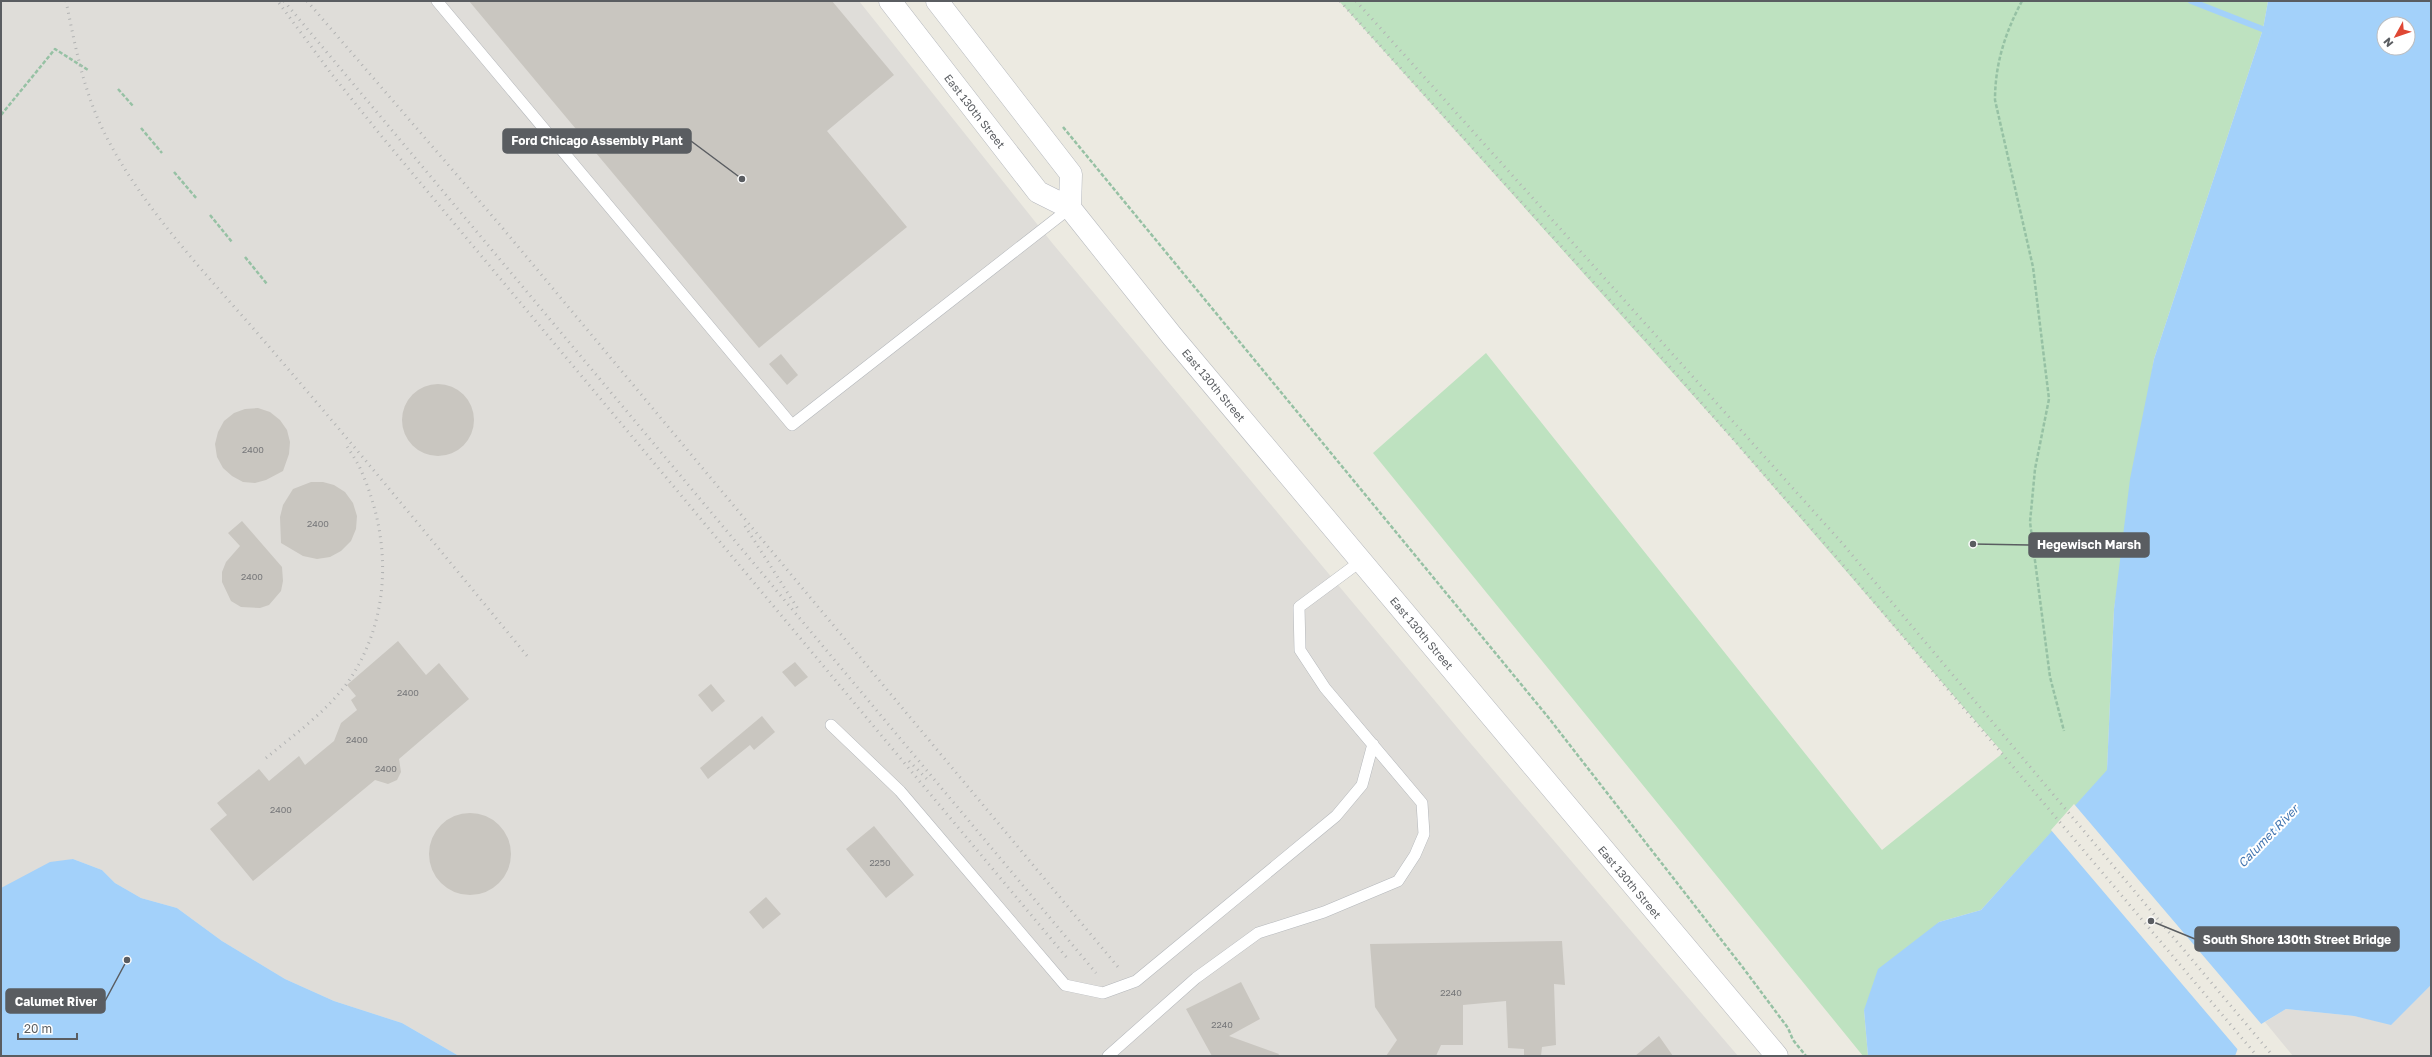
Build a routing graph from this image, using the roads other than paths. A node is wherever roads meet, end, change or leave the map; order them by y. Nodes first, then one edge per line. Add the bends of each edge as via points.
1 (437, 1) edge
2 (890, 1) edge
3 (937, 1) edge
4 (1070, 208) junction
5 (1361, 561) junction
6 (831, 724) dead end
7 (1372, 744) junction
8 (1108, 1056) edge
9 (1777, 1056) edge

1 - 4 lane via 792,426
2 - 4 main road, East 130th Street via 1038,192
3 - 4 main road via 1071,174
4 - 5 main road, East 130th Street via 1172,336
5 - 7 lane via 1299,607 1300,650 1325,688
5 - 9 main road, East 130th Street
6 - 7 lane via 900,791 1065,985 1102,993 1136,981 1336,816 1362,785
7 - 8 lane via 1422,803 1424,834 1415,855 1398,881 1324,912 1258,933 1196,978

